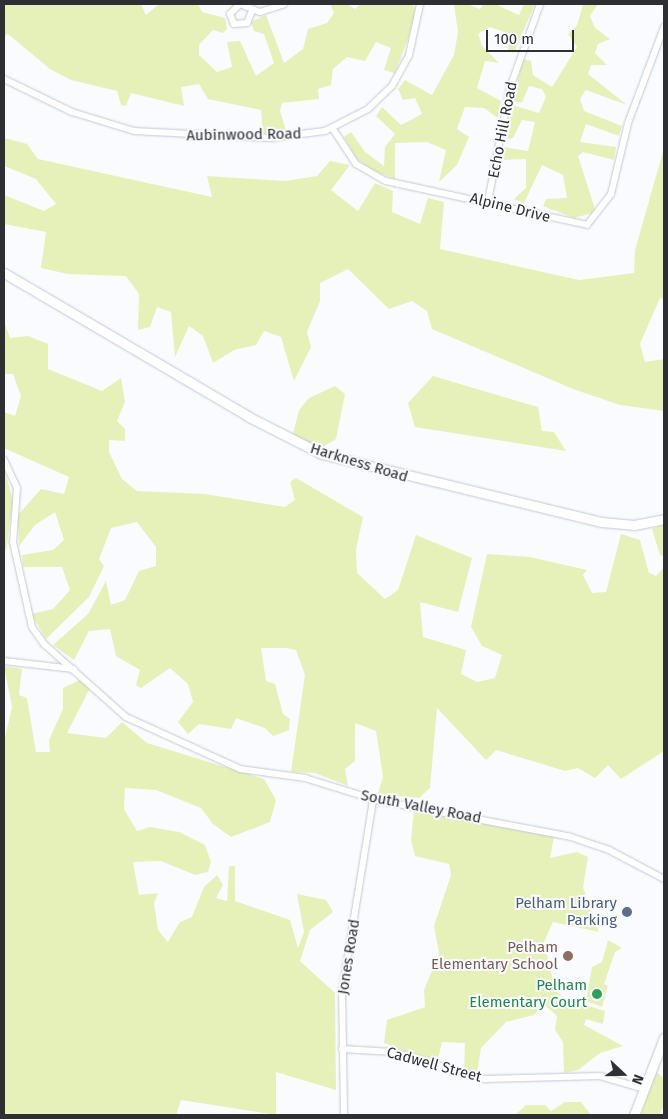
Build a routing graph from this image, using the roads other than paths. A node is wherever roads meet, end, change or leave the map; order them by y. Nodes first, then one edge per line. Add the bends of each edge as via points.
1 (240, 4) edge
2 (284, 4) edge
3 (420, 4) edge
4 (540, 4) edge
5 (252, 11) junction
6 (664, 27) edge
7 (4, 79) edge
8 (333, 129) junction
9 (488, 201) junction
10 (4, 273) edge
11 (4, 460) edge
12 (664, 519) edge
13 (4, 661) edge
14 (79, 672) junction
15 (373, 800) junction
16 (664, 879) edge
17 (664, 1038) edge
18 (342, 1049) junction
19 (645, 1090) junction
20 (344, 1115) edge
21 (634, 1115) edge

1 - 5 street
1 - 5 street via 230,14 234,24 247,23
2 - 5 street via 268,11
3 - 8 street, Aubinwood Road via 411,50 392,86 375,104
4 - 9 street, Echo Hill Road via 510,88
6 - 9 street, Alpine Drive via 628,123 611,194 594,219 584,225 571,224
7 - 8 street, Aubinwood Road via 84,117 147,133 277,138
8 - 9 street, Alpine Drive via 351,159 373,175 414,189
10 - 12 main road, Harkness Road via 257,422 322,454 595,521 628,526
11 - 14 street, South Valley Road via 18,488 13,542 28,616 44,644
13 - 14 street
14 - 15 street, South Valley Road via 126,717 215,760 253,773 314,780
15 - 16 street, South Valley Road via 571,837 609,850
15 - 18 street, Jones Road via 344,976
17 - 19 main road
18 - 19 street, Cadwell Street via 393,1052 485,1079 600,1076
18 - 20 street, Jones Road
19 - 21 main road

